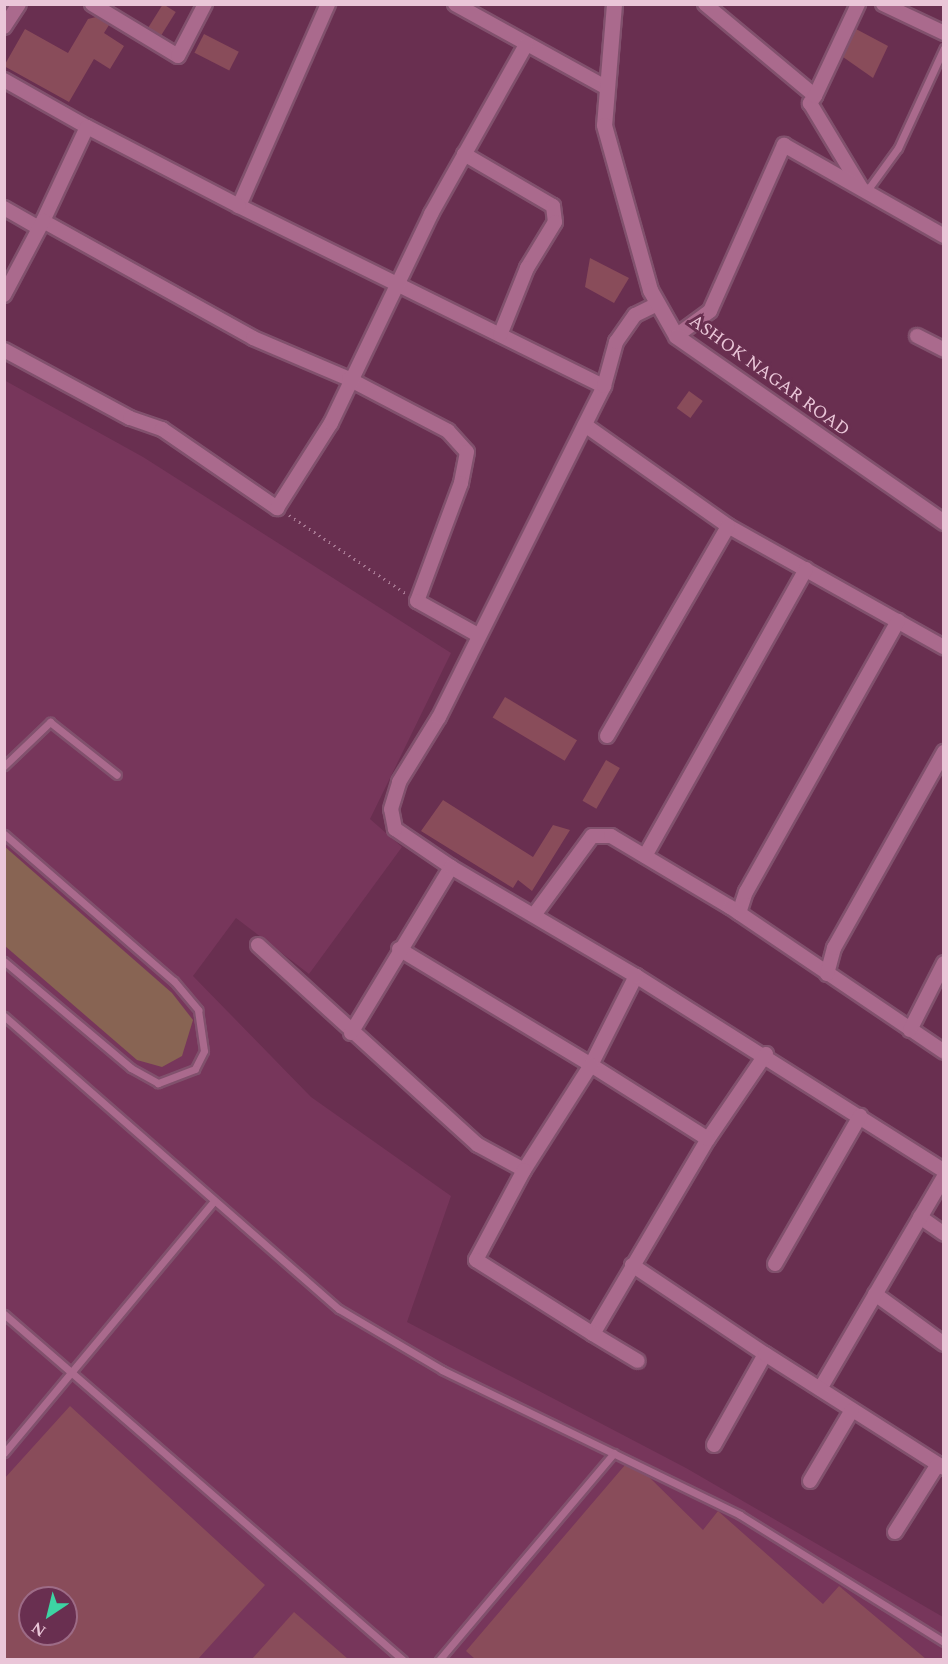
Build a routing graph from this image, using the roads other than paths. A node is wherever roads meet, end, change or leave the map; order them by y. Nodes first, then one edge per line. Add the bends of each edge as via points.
1 (19, 4) edge
2 (92, 4) edge
3 (205, 4) edge
4 (328, 4) edge
5 (455, 4) edge
6 (614, 4) edge
7 (705, 4) edge
8 (858, 4) edge
9 (883, 4) edge
10 (4, 27) edge
11 (944, 33) edge
12 (526, 45) junction
13 (944, 48) edge
14 (4, 80) edge
15 (607, 88) junction
16 (815, 96) junction
17 (87, 127) junction
18 (464, 154) junction
19 (864, 191) junction
20 (239, 206) junction
21 (4, 208) edge
22 (41, 224) junction
23 (944, 236) edge
24 (400, 286) junction
25 (4, 295) edge
26 (658, 304) junction
27 (500, 334) junction
28 (676, 336) junction
29 (917, 336) dead end
30 (4, 350) edge
31 (944, 350) edge
32 (350, 379) junction
33 (604, 386) junction
34 (585, 425) junction
35 (942, 519) edge
36 (728, 526) junction
37 (806, 569) junction
38 (898, 621) junction
39 (478, 635) junction
40 (944, 648) edge
41 (607, 736) dead end
42 (944, 752) edge
43 (4, 766) edge
44 (117, 776) dead end
45 (4, 834) edge
46 (645, 856) junction
47 (451, 867) junction
48 (739, 913) junction
49 (534, 915) junction
50 (258, 945) dead end
51 (399, 949) junction
52 (4, 961) edge
53 (944, 963) edge
54 (827, 974) junction
55 (636, 976) junction
56 (4, 1016) edge
57 (910, 1030) junction
58 (351, 1033) junction
59 (944, 1052) edge
60 (766, 1054) junction
61 (591, 1065) junction
62 (860, 1116) junction
63 (708, 1139) junction
64 (524, 1170) junction
65 (944, 1171) edge
66 (944, 1177) edge
67 (214, 1201) junction
68 (920, 1217) junction
69 (944, 1234) edge
70 (775, 1263) dead end
71 (632, 1265) junction
72 (875, 1294) junction
73 (4, 1314) edge
74 (593, 1334) junction
75 (944, 1344) edge
76 (765, 1354) junction
77 (638, 1361) dead end
78 (72, 1373) junction
79 (820, 1389) junction
80 (852, 1410) junction
81 (714, 1445) dead end
82 (614, 1453) junction
83 (4, 1454) edge
84 (941, 1466) edge
85 (810, 1481) dead end
86 (895, 1532) dead end
87 (944, 1642) edge
88 (403, 1659) edge
89 (439, 1659) edge

1 - 10 street
2 - 3 street via 178,56
4 - 20 street
5 - 12 street
6 - 15 street, ASHOK NAGAR ROAD
7 - 16 street
8 - 16 street
9 - 11 street
12 - 15 street
12 - 18 street
13 - 19 lane via 898,148
14 - 17 street
15 - 26 street, ASHOK NAGAR ROAD via 604,125
16 - 19 street via 810,103
17 - 20 street
17 - 22 street
18 - 24 street
18 - 27 street via 553,206 555,222 527,268
19 - 23 street
19 - 28 street via 784,145 710,311
20 - 24 street
21 - 22 street
22 - 25 street
22 - 32 street via 253,338
24 - 27 street
24 - 32 street
26 - 28 street, ASHOK NAGAR ROAD
26 - 33 street via 635,315 616,342
27 - 33 street
28 - 35 street, ASHOK NAGAR ROAD
29 - 31 street
30 - 32 street via 130,418 162,429 278,508 331,423
32 - 39 street via 448,431 467,452 461,483 417,601
33 - 34 street
34 - 36 street
34 - 39 street
36 - 37 street
36 - 41 street
37 - 38 street
37 - 46 street
38 - 40 street
38 - 48 street via 746,892
39 - 47 street via 439,717 399,782 391,809 395,830
42 - 54 street via 834,948
43 - 44 lane via 50,722
45 - 52 lane via 174,981 198,1010 204,1051 195,1069 158,1083 131,1068
46 - 48 street
46 - 49 street via 610,836 592,836
47 - 49 street
47 - 51 street
48 - 54 street
49 - 55 street
50 - 58 street
51 - 58 street
51 - 61 street
53 - 57 street
54 - 57 street
55 - 60 street
55 - 61 street
56 - 67 lane
57 - 59 street
58 - 64 street via 478,1145
60 - 62 street
60 - 63 street
61 - 63 street
61 - 64 street
62 - 65 street
62 - 70 street
63 - 71 street
64 - 74 street via 476,1260
66 - 68 street
67 - 78 lane
67 - 82 lane via 339,1309 442,1370
68 - 69 street
68 - 72 street
71 - 74 street
71 - 76 street
72 - 75 street
72 - 79 street
73 - 78 lane
74 - 77 street
76 - 79 street
76 - 81 street
78 - 83 lane
78 - 88 lane
79 - 80 street
80 - 84 street
80 - 85 street
82 - 87 lane via 740,1515
82 - 89 lane
84 - 86 street

